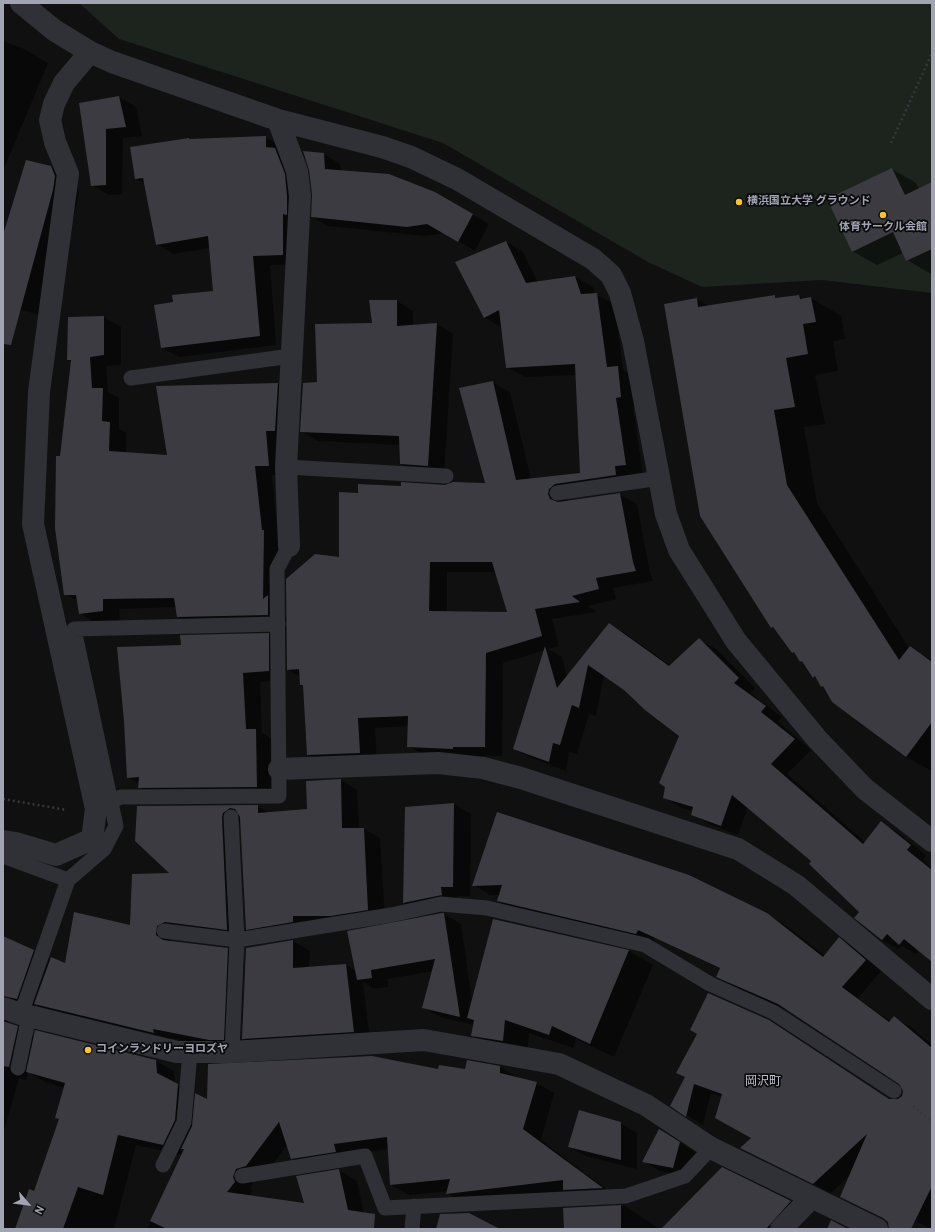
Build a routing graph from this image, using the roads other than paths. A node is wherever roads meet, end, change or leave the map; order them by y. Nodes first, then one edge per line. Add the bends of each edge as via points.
1 (21, 3) edge
2 (90, 52) junction
3 (278, 120) junction
4 (292, 356) junction
5 (131, 378) dead end
6 (286, 467) junction
7 (446, 476) dead end
8 (660, 478) junction
9 (557, 493) dead end
10 (288, 546) joint
11 (278, 624) junction
12 (279, 769) junction
13 (103, 805) junction
14 (231, 817) dead end
15 (3, 841) edge
16 (932, 841) edge
17 (3, 856) edge
18 (68, 880) junction
19 (164, 931) dead end
20 (238, 940) junction
21 (932, 999) edge
22 (18, 1012) edge
23 (190, 1052) junction
24 (232, 1052) junction
25 (18, 1068) dead end
26 (894, 1091) dead end
27 (712, 1148) junction
28 (164, 1165) dead end
29 (242, 1176) dead end
30 (811, 1198) junction
31 (414, 1206) junction
32 (412, 1229) edge
33 (781, 1229) edge
34 (877, 1229) edge

1 - 2 street via 54,30
2 - 3 street via 139,73
2 - 13 street via 64,83 50,120 55,142 68,174 39,392 33,524
3 - 4 street via 297,171 300,196
3 - 8 street via 382,147 457,178 593,259 611,275 620,293 633,341
4 - 5 lane
4 - 6 street
6 - 7 lane
6 - 10 street
8 - 9 lane
8 - 16 street via 666,514 679,550 736,641 847,772
10 - 11 lane via 277,569
11 - 12 lane
11 - 13 lane via 74,629
12 - 13 lane via 278,796 121,797
12 - 21 street via 438,763 483,768 738,849 796,885
13 - 15 street via 92,839 56,855
13 - 18 lane via 116,826 104,849
14 - 20 lane
17 - 18 lane
18 - 22 lane
19 - 20 lane
20 - 24 lane
20 - 26 lane via 391,915 441,904 487,908 645,945 710,984 773,1012
22 - 23 street via 177,1052
22 - 25 lane
23 - 24 street
23 - 28 lane via 184,1122
24 - 27 street via 424,1040 559,1064 646,1105
27 - 30 street
27 - 31 lane via 686,1176 626,1196
29 - 31 lane via 365,1156 385,1208
30 - 33 street
30 - 34 street
31 - 32 lane

